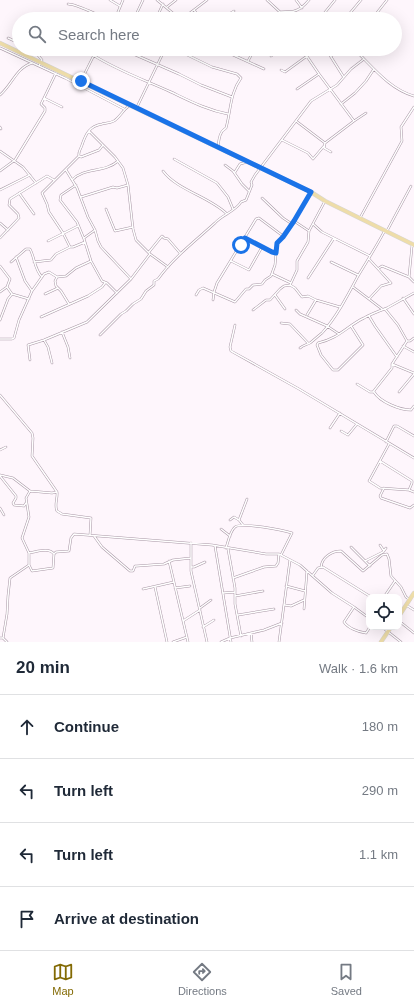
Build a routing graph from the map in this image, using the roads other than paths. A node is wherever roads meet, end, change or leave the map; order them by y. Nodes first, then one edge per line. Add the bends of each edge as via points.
1 (110, 0) edge
2 (123, 0) edge
3 (143, 0) edge
4 (157, 0) edge
5 (176, 0) edge
6 (208, 0) edge
7 (266, 0) edge
8 (296, 0) edge
9 (309, 0) edge
10 (335, 0) edge
11 (361, 0) edge
12 (386, 0) edge
13 (68, 4) dead end
14 (163, 4) junction
15 (120, 6) junction
16 (167, 7) junction
17 (302, 8) junction
18 (194, 10) joint
19 (234, 10) dead end
20 (89, 12) edge
21 (117, 12) edge
22 (137, 12) edge
23 (159, 12) edge
24 (173, 12) edge
25 (191, 12) edge
26 (231, 12) edge
27 (280, 12) joint
28 (325, 12) edge
29 (351, 12) edge
30 (377, 12) edge
31 (8, 38) dead end
32 (12, 40) edge
33 (0, 43) edge
34 (0, 48) edge
35 (12, 49) edge
36 (12, 54) edge
37 (17, 56) edge
38 (25, 56) edge
39 (39, 56) edge
40 (93, 56) joint
41 (138, 56) edge
42 (161, 56) edge
43 (189, 56) edge
44 (236, 56) edge
45 (250, 56) edge
46 (307, 56) joint
47 (330, 56) edge
48 (361, 56) edge
49 (364, 59) junction
50 (247, 61) junction
51 (32, 63) junction
52 (40, 64) junction
53 (158, 65) junction
54 (264, 69) dead end
55 (374, 69) junction
56 (282, 70) dead end
57 (57, 72) junction
58 (318, 74) junction
59 (344, 76) junction
60 (81, 81) junction
61 (150, 82) junction
62 (297, 89) dead end
63 (330, 89) junction
64 (0, 95) edge
65 (414, 96) edge
66 (232, 97) junction
67 (44, 98) junction
68 (341, 104) junction
69 (130, 106) junction
70 (414, 107) edge
71 (62, 108) dead end
72 (136, 108) junction
73 (124, 109) junction
74 (366, 113) dead end
75 (228, 114) junction
76 (296, 121) junction
77 (354, 121) junction
78 (89, 130) junction
79 (282, 140) junction
80 (325, 143) junction
81 (103, 145) junction
82 (324, 146) junction
83 (218, 147) junction
84 (0, 151) edge
85 (331, 152) dead end
86 (79, 156) junction
87 (174, 159) dead end
88 (14, 160) junction
89 (118, 161) junction
90 (246, 162) junction
91 (225, 165) dead end
92 (261, 168) junction
93 (66, 170) junction
94 (0, 171) edge
95 (163, 171) dead end
96 (235, 173) junction
97 (30, 175) junction
98 (54, 180) junction
99 (72, 180) junction
100 (36, 183) junction
101 (76, 185) junction
102 (128, 186) junction
103 (411, 186) dead end
104 (0, 190) edge
105 (249, 191) junction
106 (311, 192) junction
107 (19, 193) junction
108 (81, 197) junction
109 (262, 198) dead end
110 (325, 201) junction
111 (106, 209) dead end
112 (233, 209) junction
113 (34, 214) dead end
114 (227, 214) junction
115 (360, 218) junction
116 (294, 221) junction
117 (0, 223) edge
118 (292, 224) junction
119 (313, 224) junction
120 (78, 226) junction
121 (133, 227) junction
122 (8, 230) junction
123 (95, 230) junction
124 (386, 230) junction
125 (309, 231) junction
126 (63, 233) junction
127 (283, 237) junction
128 (0, 238) edge
129 (245, 238) junction
130 (334, 238) junction
131 (84, 239) junction
132 (48, 241) dead end
133 (85, 242) junction
134 (413, 244) edge
135 (262, 246) junction
136 (70, 247) junction
137 (149, 253) junction
138 (180, 253) junction
139 (276, 253) junction
140 (370, 256) junction
141 (16, 257) junction
142 (369, 259) junction
143 (90, 261) junction
144 (230, 261) junction
145 (11, 262) dead end
146 (34, 262) junction
147 (331, 262) dead end
148 (0, 266) edge
149 (168, 267) junction
150 (379, 269) junction
151 (272, 274) junction
152 (358, 276) junction
153 (42, 277) junction
154 (57, 277) junction
155 (409, 277) junction
156 (308, 278) dead end
157 (131, 280) junction
158 (414, 282) edge
159 (105, 283) junction
160 (291, 284) junction
161 (353, 287) junction
162 (7, 288) junction
163 (58, 288) junction
164 (32, 291) junction
165 (0, 292) edge
166 (214, 292) junction
167 (117, 293) junction
168 (414, 293) edge
169 (12, 294) junction
170 (45, 294) dead end
171 (196, 295) dead end
172 (275, 295) junction
173 (403, 298) junction
174 (29, 299) junction
175 (369, 299) junction
176 (213, 300) dead end
177 (316, 300) junction
178 (69, 304) junction
179 (340, 307) junction
180 (285, 309) dead end
181 (382, 309) junction
182 (385, 309) junction
183 (253, 310) dead end
184 (296, 310) dead end
185 (414, 314) edge
186 (307, 316) junction
187 (369, 316) junction
188 (40, 317) dead end
189 (0, 320) edge
190 (281, 323) dead end
191 (235, 325) dead end
192 (327, 326) junction
193 (351, 326) junction
194 (62, 332) junction
195 (339, 334) junction
196 (100, 335) dead end
197 (414, 338) edge
198 (0, 339) edge
199 (44, 340) junction
200 (407, 341) junction
201 (309, 343) junction
202 (403, 346) junction
203 (300, 348) dead end
204 (414, 352) edge
205 (397, 357) junction
206 (70, 358) dead end
207 (30, 360) dead end
208 (52, 363) dead end
209 (392, 364) junction
210 (414, 373) edge
211 (357, 384) dead end
212 (374, 391) junction
213 (399, 392) dead end
214 (0, 395) edge
215 (414, 406) edge
216 (340, 413) junction
217 (357, 424) junction
218 (330, 428) dead end
219 (341, 431) dead end
220 (414, 436) edge
221 (386, 442) junction
222 (389, 444) junction
223 (6, 447) dead end
224 (0, 450) edge
225 (414, 458) edge
226 (380, 462) junction
227 (0, 475) edge
228 (384, 488) junction
229 (409, 490) junction
230 (30, 491) junction
231 (57, 492) junction
232 (414, 492) edge
233 (246, 499) dead end
234 (26, 503) junction
235 (414, 505) edge
236 (0, 508) edge
237 (4, 515) dead end
238 (230, 520) dead end
239 (239, 520) junction
240 (242, 525) junction
241 (221, 529) dead end
242 (90, 535) junction
243 (93, 536) junction
244 (230, 536) junction
245 (191, 543) junction
246 (380, 545) dead end
247 (216, 546) junction
248 (350, 547) dead end
249 (227, 548) junction
250 (386, 548) dead end
251 (384, 552) junction
252 (29, 553) junction
253 (54, 554) junction
254 (280, 555) junction
255 (191, 558) junction
256 (290, 560) junction
257 (169, 561) junction
258 (365, 561) junction
259 (205, 562) dead end
260 (29, 564) junction
261 (370, 566) junction
262 (191, 567) junction
263 (321, 567) junction
264 (307, 571) junction
265 (313, 575) junction
266 (233, 578) junction
267 (395, 581) junction
268 (174, 582) junction
269 (190, 586) dead end
270 (286, 586) junction
271 (154, 587) junction
272 (176, 588) junction
273 (143, 589) dead end
274 (263, 591) dead end
275 (305, 591) junction
276 (235, 592) junction
277 (223, 593) junction
278 (414, 593) edge
279 (366, 594) edge
280 (386, 594) edge
281 (235, 596) junction
282 (211, 600) dead end
283 (304, 600) junction
284 (410, 600) junction
285 (285, 605) junction
286 (406, 605) junction
287 (354, 607) junction
288 (304, 608) dead end
289 (200, 609) junction
290 (274, 609) dead end
291 (414, 610) edge
292 (402, 611) edge
293 (238, 615) junction
294 (366, 616) edge
295 (214, 620) dead end
296 (183, 621) junction
297 (282, 623) junction
298 (402, 623) edge
299 (203, 627) junction
300 (240, 630) junction
301 (368, 630) edge
302 (389, 631) joint
303 (251, 633) junction
304 (414, 633) edge
305 (236, 636) junction
306 (241, 636) junction
307 (187, 637) junction
308 (0, 638) edge
309 (3, 638) junction
310 (230, 638) junction
311 (7, 642) edge
312 (167, 642) edge
313 (173, 642) edge
314 (188, 642) edge
315 (207, 642) edge
316 (221, 642) edge
317 (231, 642) edge
318 (252, 642) edge
319 (279, 642) edge
320 (381, 642) edge
321 (401, 642) edge

1 - 15 street
2 - 15 street
3 - 22 street
4 - 14 street
5 - 16 street
6 - 18 street
7 - 27 street
8 - 17 street
9 - 17 street
10 - 28 street
11 - 29 street
12 - 30 street
13 - 20 street via 74,4
14 - 16 street
14 - 23 street
15 - 21 street
16 - 24 street
17 - 27 street
18 - 25 street
19 - 26 street
31 - 32 street
33 - 35 main road
34 - 36 street
37 - 51 street
38 - 52 main road
39 - 52 street via 42,60
40 - 60 street
40 - 61 street
41 - 53 street
42 - 53 street
43 - 66 street via 212,67 237,74 241,78
44 - 50 street
45 - 50 street
46 - 56 street via 285,72
46 - 58 street
47 - 59 street
48 - 49 street
49 - 55 street
49 - 59 street
50 - 54 street
51 - 52 street
51 - 64 street via 22,68
52 - 57 main road
53 - 61 street
53 - 66 street
55 - 65 street via 399,90
55 - 68 street via 355,93
57 - 60 main road
57 - 67 street
57 - 73 street
58 - 62 street
58 - 63 street
59 - 63 street
60 - 69 main road
61 - 72 street
61 - 75 street via 205,108
63 - 68 street
63 - 76 street via 311,101
66 - 75 street
67 - 71 street
67 - 88 street via 40,104 45,108 45,112
68 - 77 street
69 - 72 main road
69 - 73 street
70 - 115 street via 401,127 402,141
72 - 83 main road
73 - 78 street via 110,123
74 - 77 street
75 - 83 street via 226,128 219,137
76 - 79 street
76 - 80 street
77 - 80 street
78 - 81 street
78 - 86 street
79 - 82 street via 308,153 313,159
79 - 92 street
80 - 82 street
81 - 86 street via 99,150
81 - 89 street
82 - 85 street
83 - 90 main road
84 - 88 street
86 - 93 street
87 - 112 street via 217,183 228,197
88 - 94 street
88 - 97 street
89 - 99 street via 102,170 80,173
89 - 102 street via 124,170
90 - 92 main road
90 - 96 street via 240,164
91 - 96 street
92 - 105 street via 251,182
92 - 106 main road
93 - 98 street
93 - 99 street
95 - 114 street via 169,178 218,206
96 - 105 street
97 - 100 street
97 - 104 street
98 - 100 street via 48,176
98 - 126 street via 42,193 49,212
99 - 101 street
100 - 107 street
101 - 108 street
101 - 120 street via 61,195 60,199
102 - 108 street via 112,187
102 - 121 street
103 - 124 street
105 - 112 street via 246,200
106 - 110 main road
106 - 116 street
107 - 113 street
107 - 122 street via 9,201 9,205 19,218
108 - 123 street
109 - 118 street
110 - 115 main road
110 - 119 street
111 - 121 street via 115,231
112 - 114 street
114 - 138 street
115 - 124 main road
116 - 118 street
116 - 125 street
117 - 122 street
118 - 127 street
119 - 125 street
119 - 130 street
120 - 126 street
120 - 131 street
121 - 137 street via 136,240
122 - 128 street
123 - 131 street
123 - 157 street via 101,247
124 - 134 main road
124 - 140 street
125 - 160 street via 308,242 297,261 297,270
126 - 132 street
126 - 136 street
127 - 129 street via 258,218
127 - 139 street via 277,243
129 - 135 street
129 - 144 street
130 - 140 street
130 - 156 street
131 - 133 street
133 - 136 street
133 - 143 street
134 - 155 street
135 - 139 street
135 - 144 street via 249,270
136 - 146 street via 50,260
137 - 138 street via 162,236
137 - 149 street
137 - 157 street
138 - 149 street
139 - 151 street
140 - 142 street
141 - 145 street
141 - 146 street via 30,248
141 - 164 street via 22,275
142 - 150 street
142 - 152 street
143 - 154 street via 66,276
143 - 159 street
144 - 166 street
146 - 153 street
147 - 152 street
148 - 162 street via 10,279
149 - 196 street via 154,281 154,285 142,294 141,299
150 - 155 street via 382,266
150 - 175 street via 391,283 381,286
151 - 160 street
151 - 166 street via 262,284 246,289 235,302
152 - 161 street
153 - 154 street via 49,272
153 - 164 street
154 - 163 street via 55,283
155 - 158 street
157 - 167 street
159 - 167 street
159 - 178 street via 88,296
160 - 172 street via 284,286
160 - 177 street via 302,297 308,296
161 - 175 street
161 - 179 street
162 - 165 street
162 - 169 street
163 - 170 street
163 - 178 street
164 - 174 street
166 - 171 street via 203,288
166 - 176 street
167 - 194 street via 87,322
168 - 173 street
169 - 174 street
169 - 189 street
172 - 180 street
172 - 183 street
173 - 182 street
173 - 185 street
174 - 198 street via 18,320 14,338
175 - 181 street
177 - 179 street
177 - 186 street
178 - 188 street
179 - 192 street
181 - 182 street
181 - 187 street
182 - 200 street
184 - 186 street
186 - 192 street
187 - 193 street
187 - 205 street
190 - 201 street via 290,324
191 - 216 street via 231,351
192 - 195 street
192 - 201 street
193 - 195 street
193 - 195 street via 363,345 338,370 333,370 321,355 317,344
194 - 199 street
194 - 206 street
197 - 200 street
199 - 207 street via 28,345
199 - 208 street
200 - 202 street
201 - 203 street
202 - 204 street
202 - 205 street
205 - 209 street
209 - 210 street
209 - 212 street via 392,368
210 - 213 street
211 - 212 street via 370,392
212 - 215 street via 383,400 402,410 411,410
214 - 231 street via 32,433 32,456
216 - 217 street
216 - 218 street
217 - 219 street via 348,435
217 - 221 street
220 - 221 street via 394,426
221 - 222 street
222 - 225 street
222 - 226 street
223 - 224 street
226 - 228 street via 369,481
226 - 229 street via 412,481
227 - 230 street via 13,478
227 - 234 street via 16,496 14,505 24,506
228 - 229 street
228 - 235 street via 381,498 410,508
229 - 232 street
230 - 231 street via 52,494
230 - 234 street
231 - 242 street via 57,511 91,518
233 - 239 street
234 - 252 street via 29,517 22,538
236 - 237 street
238 - 239 street via 234,517
239 - 240 street
240 - 244 street via 234,528
240 - 254 street via 292,533
241 - 244 street
242 - 243 street
242 - 253 street via 74,534 69,551
243 - 245 street
243 - 257 street via 130,571 133,571 135,566 164,564
244 - 249 street
245 - 247 street
245 - 255 street
246 - 251 street
247 - 249 street
247 - 277 street
248 - 258 street
249 - 254 street
249 - 266 street
250 - 251 street
251 - 258 street
252 - 253 street via 48,550
252 - 260 street
253 - 260 street via 51,569 33,572
254 - 256 street
254 - 266 street via 276,566
255 - 257 street
255 - 262 street
256 - 264 street
256 - 270 street
257 - 268 street
258 - 261 street
259 - 262 street
260 - 309 street via 10,578
261 - 263 street via 362,571 338,551 325,557 320,564
261 - 267 street via 382,555 387,554 390,559 391,576
262 - 289 street
263 - 265 street
263 - 279 street
264 - 265 street
264 - 275 street
265 - 287 street via 332,593
266 - 276 street
267 - 280 street
267 - 284 street
268 - 271 street
268 - 272 street
269 - 272 street
270 - 275 street
270 - 285 street
271 - 273 street
271 - 312 street
272 - 296 street
274 - 281 street
275 - 283 street
276 - 277 street
276 - 281 street
277 - 310 street
278 - 284 main road
281 - 293 street
282 - 289 street
283 - 285 street via 291,606
283 - 288 street
284 - 286 main road
285 - 297 street
286 - 291 street
286 - 292 main road
287 - 294 street
287 - 301 street via 344,624 363,633
289 - 296 street
289 - 299 street
290 - 293 street
293 - 300 street
295 - 299 street
296 - 307 street
297 - 303 street
297 - 319 street
298 - 304 street
299 - 315 street
300 - 305 street
300 - 306 street
302 - 320 main road
302 - 321 street
303 - 306 street
303 - 318 street
305 - 306 street
305 - 310 street
307 - 313 street
307 - 314 street
308 - 309 street
309 - 311 street
310 - 316 street
310 - 317 street

